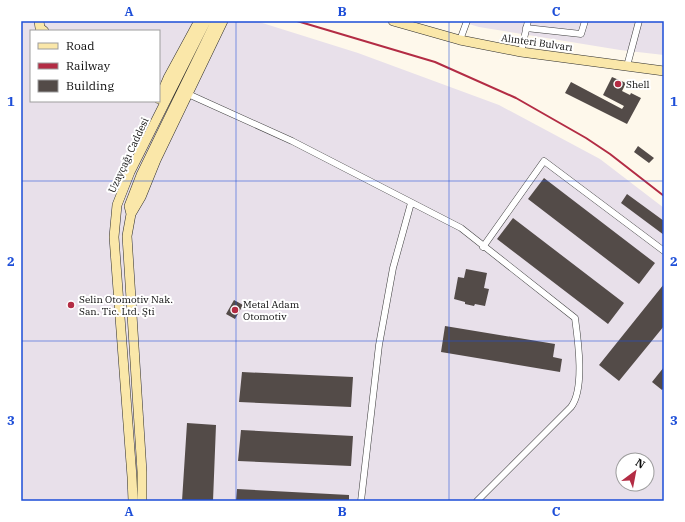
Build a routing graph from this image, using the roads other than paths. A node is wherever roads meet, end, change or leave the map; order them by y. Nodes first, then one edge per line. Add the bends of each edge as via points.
1 (39, 21) edge
2 (199, 21) edge
3 (206, 21) edge
4 (216, 21) edge
5 (223, 21) edge
6 (393, 21) edge
7 (399, 21) edge
8 (466, 21) edge
9 (528, 21) edge
10 (585, 21) edge
11 (639, 21) edge
12 (409, 25) junction
13 (526, 28) junction
14 (43, 30) edge
15 (460, 40) junction
16 (521, 52) junction
17 (627, 66) junction
18 (664, 71) edge
19 (162, 86) edge
20 (188, 94) junction
21 (158, 102) edge
22 (137, 156) junction
23 (411, 203) junction
24 (131, 214) junction
25 (483, 247) junction
26 (664, 251) edge
27 (133, 501) edge
28 (142, 501) edge
29 (362, 501) edge
30 (477, 501) edge

1 - 14 main road
2 - 19 main road
3 - 22 main road, Uzayçağı Caddesi
4 - 24 main road, Uzayçağı Caddesi via 141,175 129,206
5 - 20 main road
6 - 12 main road, Alınteri Bulvarı
7 - 12 main road, Alınteri Bulvarı
8 - 15 street
9 - 13 street
10 - 13 street via 581,34
11 - 17 street
12 - 15 main road, Alınteri Bulvarı
13 - 16 street
15 - 16 main road, Alınteri Bulvarı
16 - 17 main road, Alınteri Bulvarı
17 - 18 main road, Alınteri Bulvarı
20 - 23 street via 292,141
20 - 24 main road
21 - 22 main road
22 - 27 main road, Uzayçağı Caddesi via 117,205 114,237
23 - 25 street via 461,228
23 - 29 street via 393,268 379,345
24 - 28 main road, Uzayçağı Caddesi via 127,236
25 - 26 street via 544,161
25 - 30 street via 575,318 579,349 578,385 576,397 570,407

